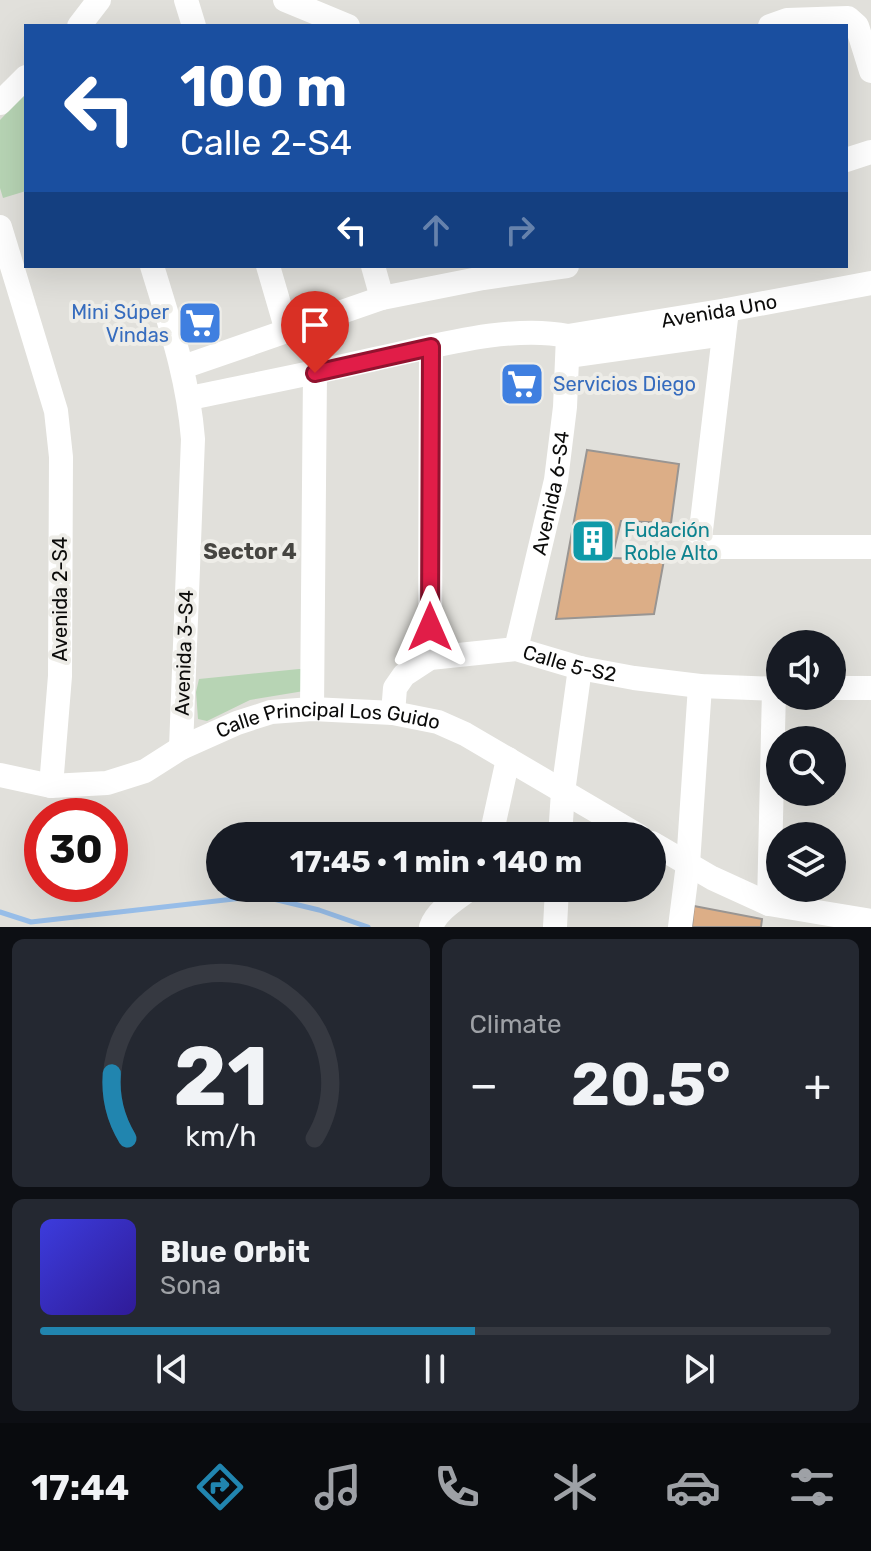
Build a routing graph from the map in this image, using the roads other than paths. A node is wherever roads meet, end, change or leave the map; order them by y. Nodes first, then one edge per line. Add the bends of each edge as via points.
1 (99, 0) edge
2 (186, 0) edge
3 (294, 10) edge
4 (81, 24) edge
5 (193, 24) edge
6 (341, 24) edge
7 (776, 24) edge
8 (871, 71) edge
9 (24, 79) edge
10 (0, 103) edge
11 (871, 152) edge
12 (848, 159) edge
13 (0, 227) edge
14 (153, 268) edge
15 (269, 268) edge
16 (374, 268) edge
17 (538, 268) edge
18 (481, 272) edge
19 (871, 283) edge
20 (382, 298) junction
21 (726, 322) junction
22 (287, 331) junction
23 (568, 346) junction
24 (431, 347) junction
25 (183, 367) junction
26 (315, 373) junction
27 (190, 398) junction
28 (871, 547) edge
29 (516, 649) junction
30 (430, 658) junction
31 (580, 668) junction
32 (700, 686) junction
33 (846, 688) edge
34 (871, 688) edge
35 (766, 689) edge
36 (312, 709) junction
37 (776, 710) edge
38 (393, 713) junction
39 (181, 748) junction
40 (508, 759) junction
41 (0, 775) edge
42 (51, 786) junction
43 (563, 792) junction
44 (494, 822) edge
45 (561, 822) edge
46 (615, 822) edge
47 (666, 851) edge
48 (688, 864) junction
49 (452, 902) edge
50 (556, 902) edge
51 (769, 904) junction
52 (871, 921) edge
53 (431, 927) edge
54 (555, 927) edge
55 (680, 927) edge

1 - 4 street
2 - 5 street
3 - 6 street
7 - 8 street via 848,18 857,26
9 - 10 street
11 - 12 street
13 - 42 street, Avenida 2-S4 via 56,411 61,457 60,676
14 - 25 street, Avenida 3-S4
15 - 22 street
16 - 20 street
17 - 18 street
18 - 20 street
19 - 21 street, Avenida Uno
20 - 22 street
21 - 23 street, Avenida Uno
21 - 28 street via 699,547
22 - 25 street
23 - 24 street, Avenida Uno via 548,332
23 - 29 street, Avenida 6-S4 via 556,480
24 - 26 street, Avenida Uno
24 - 30 street
25 - 27 street, Avenida 3-S4
26 - 27 street, Avenida Uno
26 - 36 street
27 - 39 street, Avenida 3-S4 via 193,439
29 - 30 street, Calle 5-S2
29 - 31 street, Calle 5-S2
30 - 38 street via 404,675 395,688
31 - 32 street, Calle 5-S2
31 - 43 street
32 - 35 street, Calle 5-S2
32 - 48 street
33 - 34 street
36 - 38 street, Calle Principal Los Guido
36 - 39 street, Calle Principal Los Guido via 271,712
37 - 51 street
38 - 40 street, Calle Principal Los Guido via 438,722
39 - 42 street, Calle Principal Los Guido via 145,771 107,783
40 - 43 street, Calle Principal Los Guido
40 - 44 street
41 - 42 street, Calle Principal Los Guido
43 - 45 street
43 - 46 street, Calle Principal Los Guido
47 - 48 street
48 - 51 street
48 - 55 street
49 - 53 street
50 - 54 street
51 - 52 street

